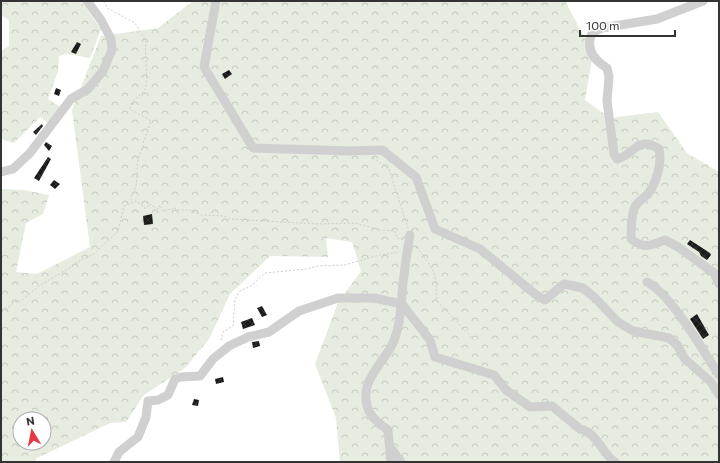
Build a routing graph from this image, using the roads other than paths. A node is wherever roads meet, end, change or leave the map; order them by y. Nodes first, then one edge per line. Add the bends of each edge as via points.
1 (87, 1) edge
2 (216, 1) edge
3 (703, 1) edge
4 (1, 172) edge
5 (410, 235) road end
6 (647, 282) dead end
7 (719, 284) edge
8 (402, 304) junction
9 (719, 375) edge
10 (719, 395) edge
11 (390, 446) junction
12 (114, 462) edge
13 (391, 462) edge
14 (401, 462) edge
15 (615, 462) edge

1 - 4 street via 111,39 112,50 103,71 88,89 71,99 30,153 13,169
2 - 10 street via 204,67 253,148 382,150 416,176 435,229 480,249 534,294 545,300 564,284 582,288 618,322 633,331 668,338 677,345 685,359 710,382
3 - 7 street via 657,20 602,28 592,33 589,40 596,61 607,68 609,77 607,101 614,154 618,159 623,158 643,143 652,144 658,149 661,159 653,184 636,206 631,239 639,246 649,246 665,240 714,274
5 - 8 street
6 - 9 street via 657,287 670,303
8 - 11 street via 392,343 366,391 370,414 388,430
8 - 12 street via 374,298 338,298 298,311 269,332 236,342 213,359 204,374 175,379 168,395 148,401 146,417 138,437 119,452
8 - 15 street via 430,340 435,356 494,375 506,390 530,406 552,406 601,444
11 - 13 street
11 - 14 street

